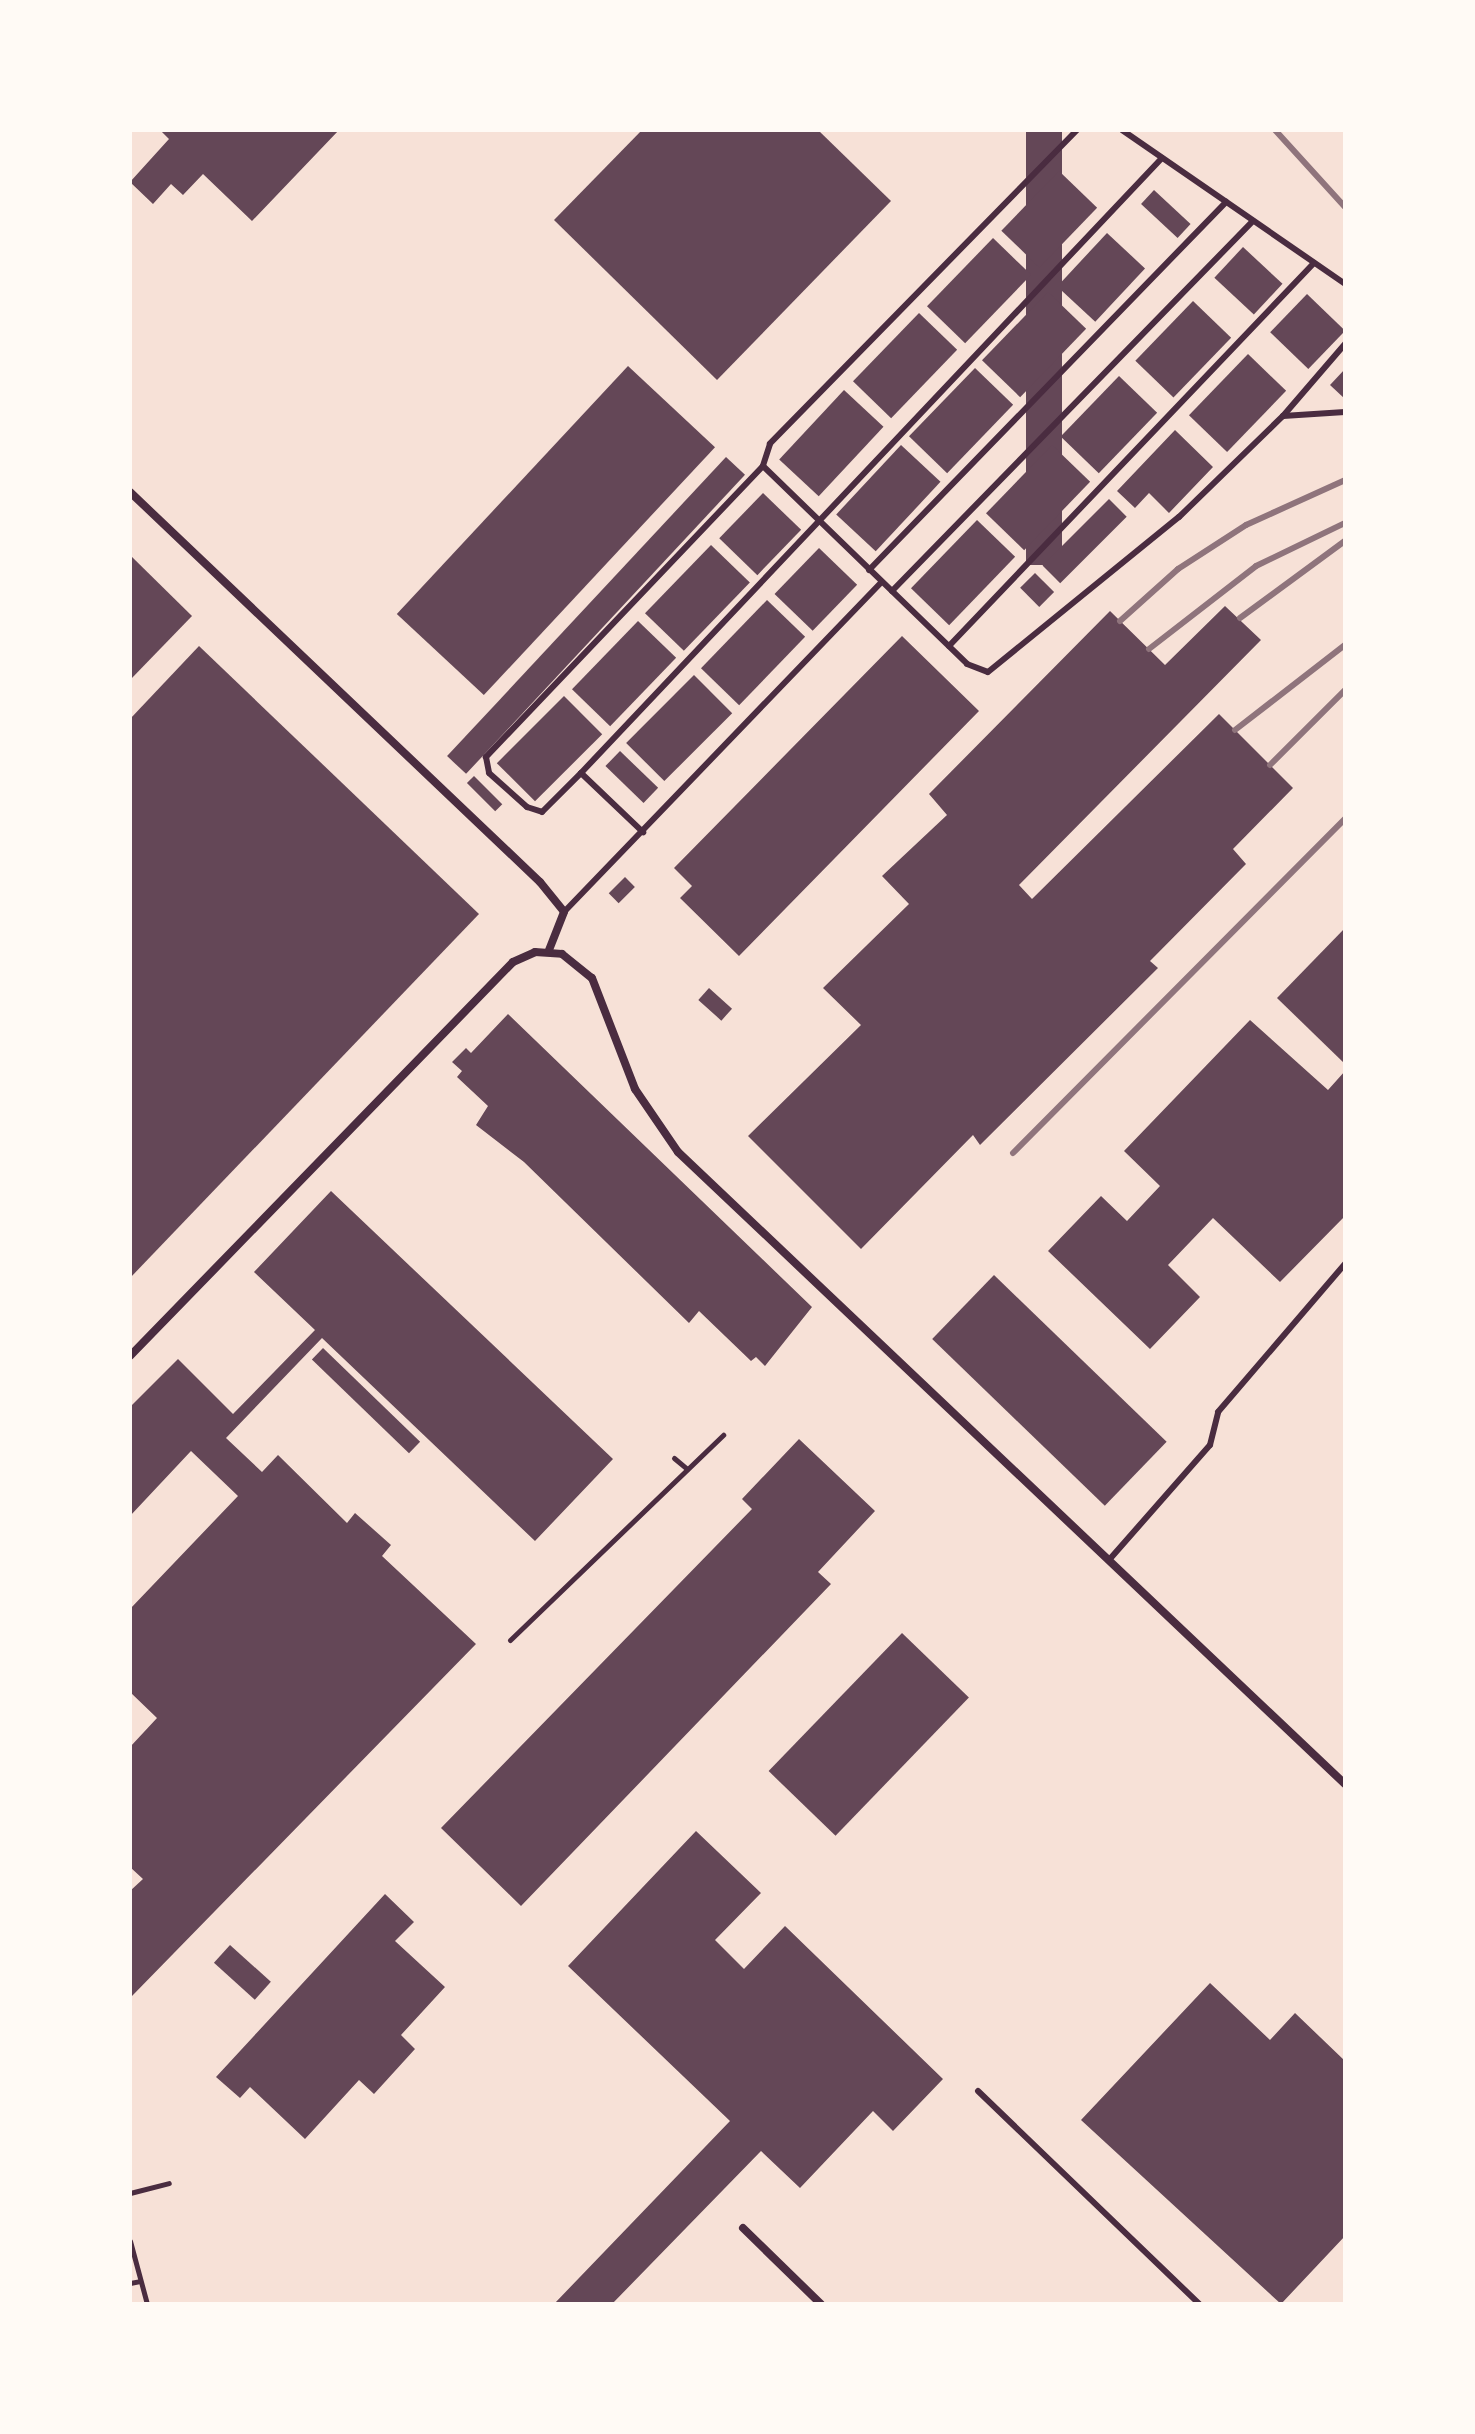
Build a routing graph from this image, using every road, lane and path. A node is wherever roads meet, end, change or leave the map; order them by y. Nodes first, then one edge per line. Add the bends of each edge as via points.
1 (1077, 130) edge
2 (1122, 130) edge
3 (1162, 158) junction
4 (1226, 202) junction
5 (1253, 221) junction
6 (1314, 263) junction
7 (1345, 284) edge
8 (1345, 344) edge
9 (1345, 412) edge
10 (1283, 416) junction
11 (763, 466) junction
12 (130, 492) edge
13 (816, 520) junction
14 (869, 570) junction
15 (882, 582) junction
16 (892, 591) junction
17 (949, 646) junction
18 (581, 773) junction
19 (643, 832) junction
20 (564, 912) junction
21 (549, 950) junction
22 (1345, 1264) edge
23 (130, 1356) edge
24 (723, 1435) dead end
25 (674, 1458) dead end
26 (687, 1469) junction
27 (1109, 1560) junction
28 (510, 1640) dead end
29 (1345, 1784) edge
30 (978, 2091) dead end
31 (169, 2183) dead end
32 (130, 2193) edge
33 (743, 2228) dead end
34 (130, 2241) edge
35 (140, 2281) junction
36 (130, 2283) edge
37 (147, 2304) edge
38 (821, 2304) edge
39 (1199, 2304) edge

1 - 11 lane via 770,444
2 - 3 lane
3 - 4 lane
3 - 13 lane
4 - 5 lane
4 - 14 lane
5 - 6 lane
5 - 16 lane
6 - 7 lane
6 - 17 lane
8 - 10 lane
9 - 10 lane
10 - 17 lane via 1179,517 1000,664 977,671
11 - 13 lane
11 - 18 lane via 491,751 485,764 527,807 542,812
12 - 20 street via 540,882
13 - 14 lane
13 - 18 lane
14 - 15 lane
15 - 16 lane
15 - 19 lane
16 - 17 lane
18 - 19 lane
19 - 20 lane
20 - 21 street
21 - 23 street via 513,962
21 - 27 street via 573,959 592,978 645,1109 678,1152
22 - 27 lane via 1218,1412 1210,1445
24 - 26 path
25 - 26 path
26 - 28 path
27 - 29 street
30 - 39 lane
31 - 32 path
33 - 38 street
34 - 35 path
35 - 36 path
35 - 37 path

